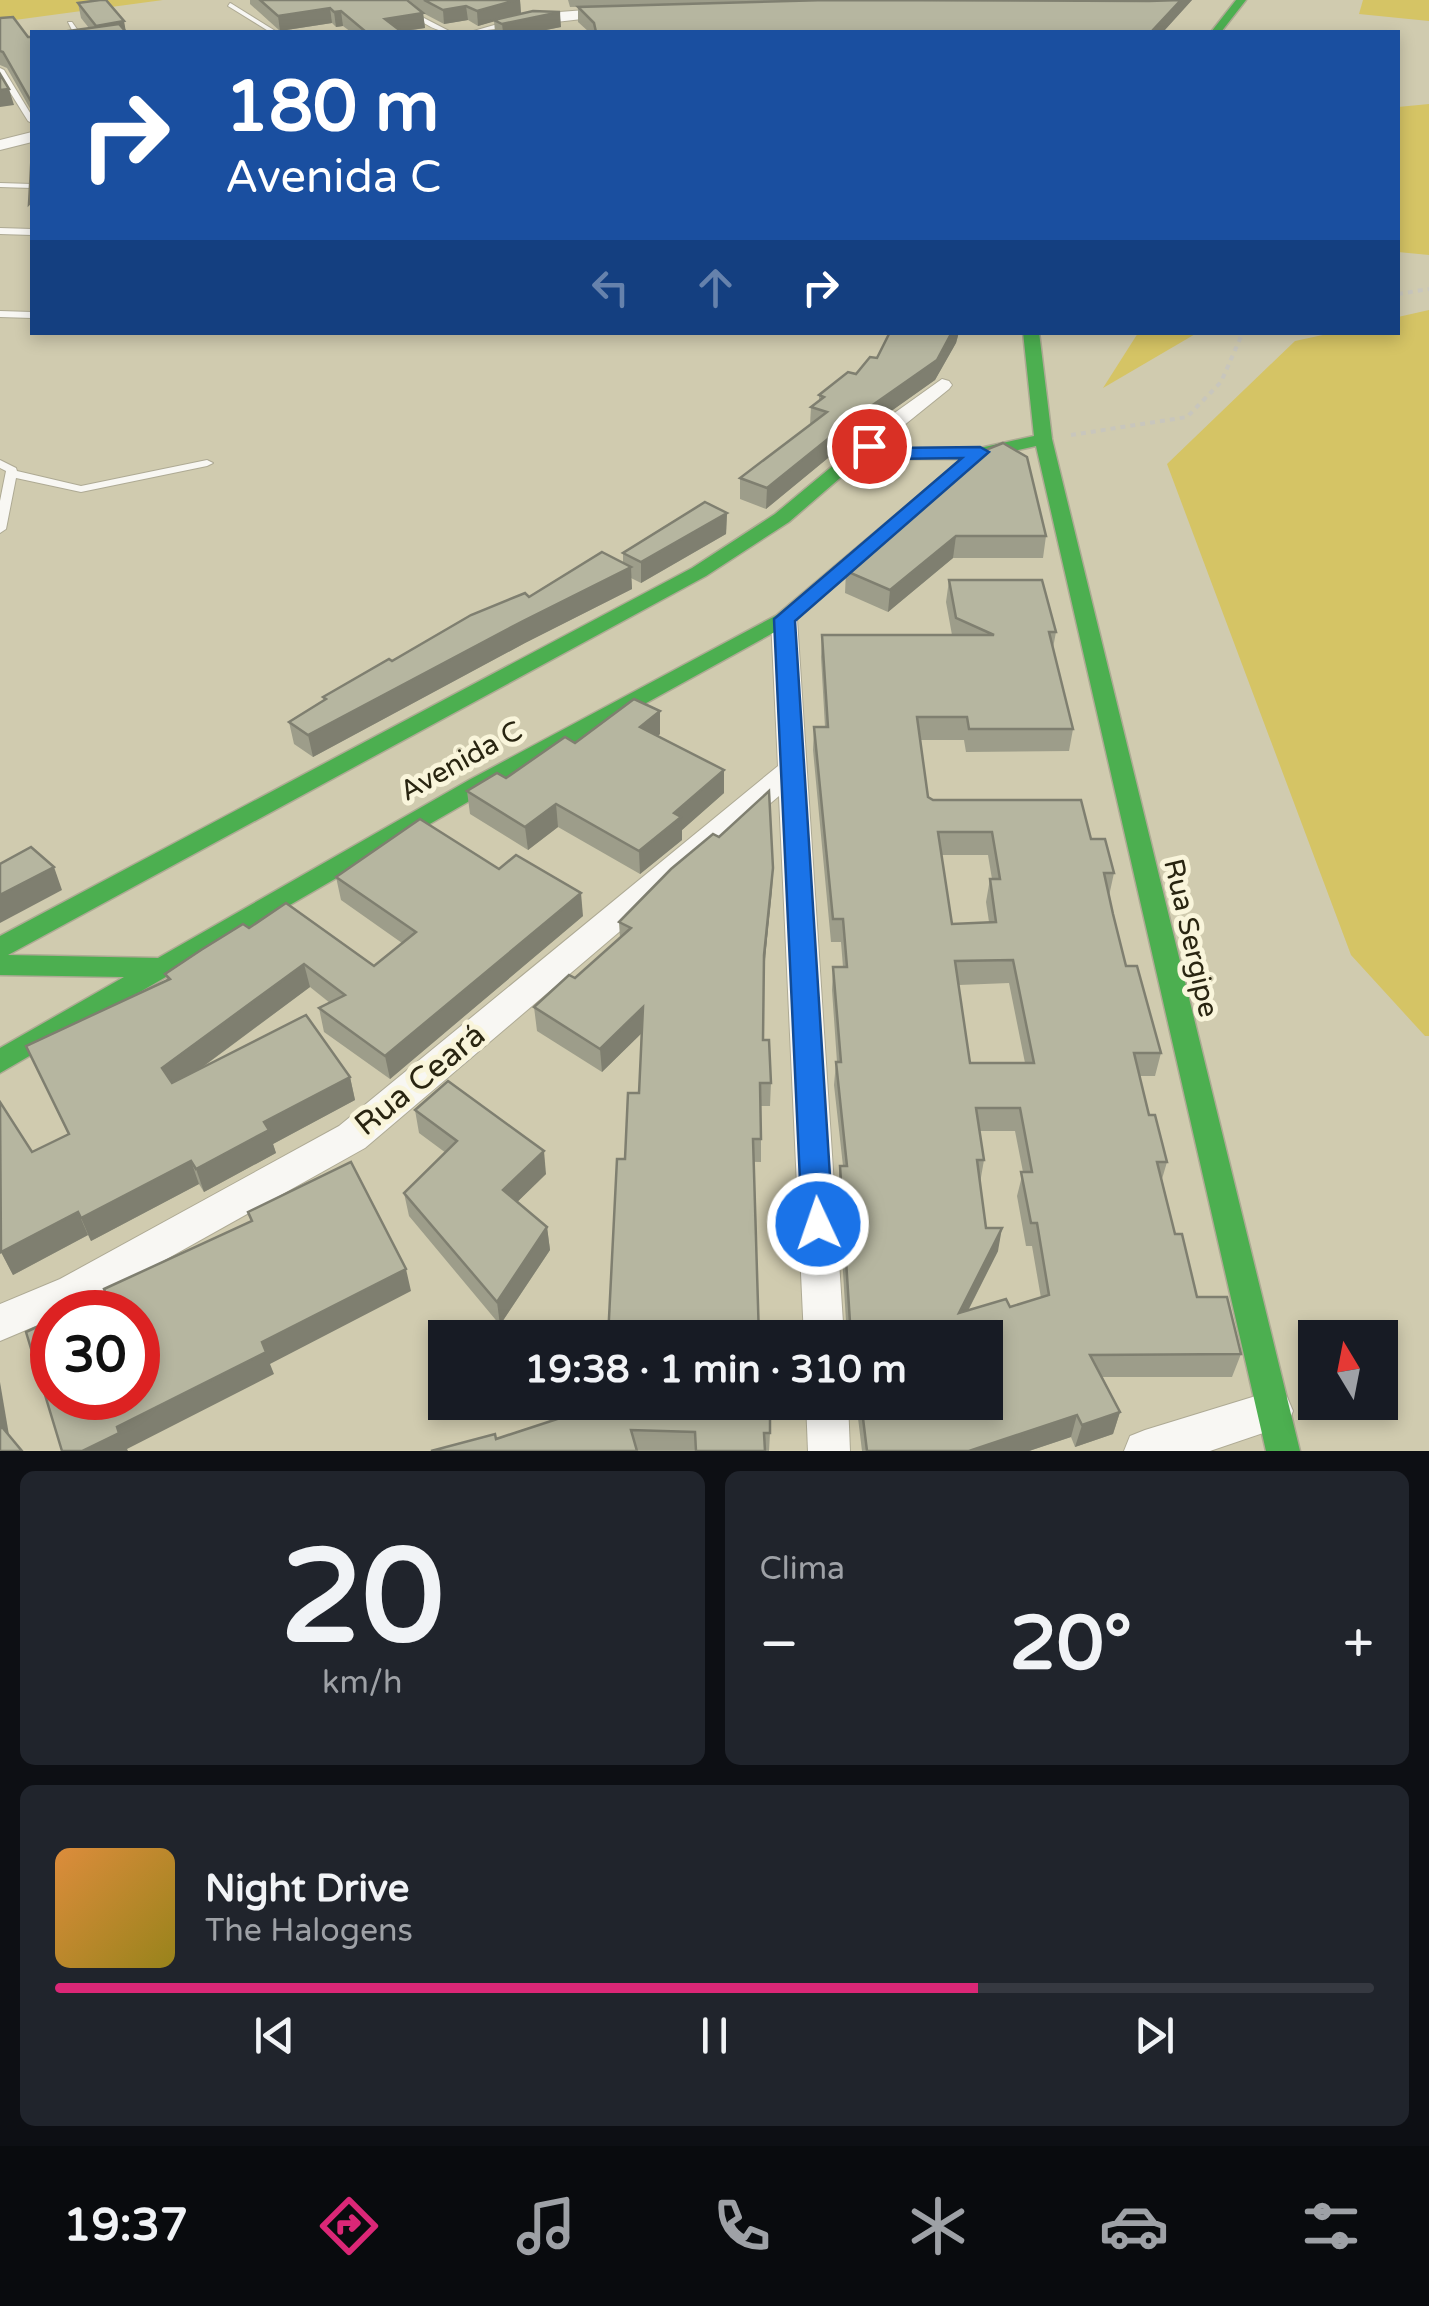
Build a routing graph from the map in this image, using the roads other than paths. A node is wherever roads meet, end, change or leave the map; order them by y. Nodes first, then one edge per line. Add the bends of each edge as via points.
1 (399, 0) edge
2 (1241, 0) edge
3 (230, 4) dead end
4 (622, 12) edge
5 (70, 24) dead end
6 (74, 30) edge
7 (271, 30) edge
8 (444, 30) edge
9 (485, 30) edge
10 (1218, 30) edge
11 (0, 70) edge
12 (30, 118) edge
13 (30, 138) edge
14 (0, 146) edge
15 (0, 185) edge
16 (30, 186) edge
17 (0, 232) edge
18 (30, 232) edge
19 (0, 314) edge
20 (30, 314) edge
21 (1031, 335) edge
22 (942, 386) dead end
23 (1043, 439) junction
24 (980, 452) junction
25 (888, 454) junction
26 (0, 462) edge
27 (208, 463) dead end
28 (11, 473) junction
29 (0, 529) edge
30 (784, 619) junction
31 (794, 768) junction
32 (0, 948) edge
33 (0, 965) edge
34 (161, 968) junction
35 (0, 1062) edge
36 (823, 1320) edge
37 (0, 1324) edge
38 (1272, 1411) junction
39 (828, 1420) edge
40 (830, 1451) edge
41 (1144, 1451) edge
42 (1283, 1451) edge

1 - 8 lane
2 - 10 main road
3 - 7 lane
4 - 9 street via 533,18
5 - 6 lane
11 - 12 lane
13 - 14 street
15 - 16 lane
17 - 18 lane
19 - 20 lane
21 - 23 main road, Rua Sergipe
22 - 25 street via 873,439 869,446
23 - 24 main road, Avenida C
23 - 38 main road, Rua Sergipe
24 - 25 main road, Avenida C
24 - 30 main road, Avenida C
25 - 32 main road, Avenida C via 840,468 782,518 699,572
26 - 28 lane
27 - 28 lane via 82,489
28 - 29 lane
30 - 31 street
30 - 34 main road, Avenida C
31 - 36 street
31 - 37 street, Rua Ceará via 352,1137 74,1291
33 - 34 main road
34 - 35 main road, Avenida C
38 - 41 street
38 - 42 main road, Rua Sergipe
39 - 40 street

